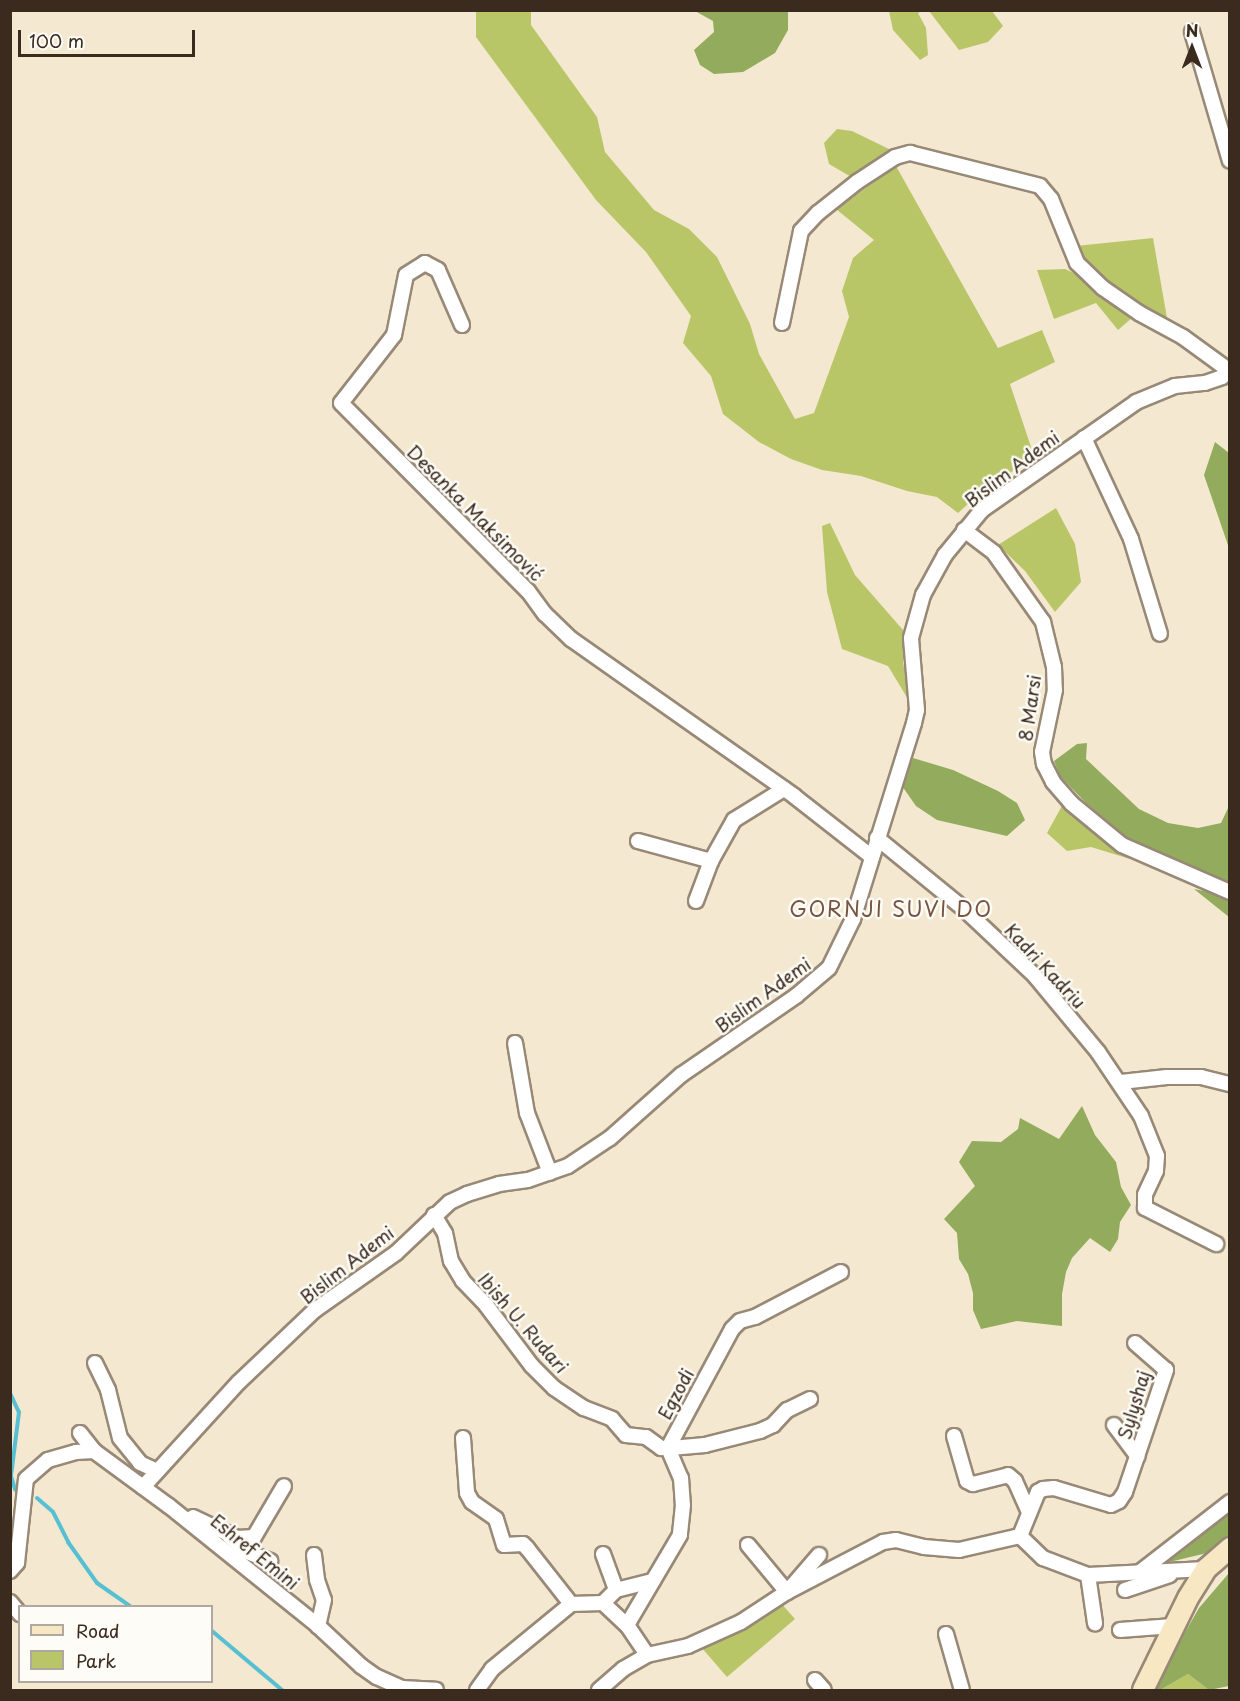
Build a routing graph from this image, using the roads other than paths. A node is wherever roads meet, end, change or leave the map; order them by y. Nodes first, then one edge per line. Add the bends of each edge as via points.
1 (1192, 32) dead end
2 (1230, 161) edge
3 (782, 322) dead end
4 (462, 326) dead end
5 (1228, 369) edge
6 (1084, 438) junction
7 (964, 530) junction
8 (1160, 634) dead end
9 (784, 789) junction
10 (877, 838) junction
11 (638, 841) dead end
12 (872, 857) junction
13 (711, 861) junction
14 (1230, 892) edge
15 (696, 901) dead end
16 (514, 1043) dead end
17 (1121, 1082) junction
18 (1230, 1084) edge
19 (550, 1173) junction
20 (434, 1215) junction
21 (1216, 1244) dead end
22 (841, 1272) dead end
23 (1135, 1343) dead end
24 (94, 1362) dead end
25 (810, 1399) dead end
26 (1114, 1425) dead end
27 (80, 1433) dead end
28 (954, 1436) dead end
29 (463, 1438) dead end
30 (668, 1448) junction
31 (94, 1451) junction
32 (1137, 1455) junction
33 (157, 1471) junction
34 (284, 1485) dead end
35 (143, 1487) junction
36 (1230, 1502) edge
37 (169, 1506) junction
38 (1029, 1513) junction
39 (227, 1535) junction
40 (1020, 1536) junction
41 (748, 1545) dead end
42 (1230, 1548) edge
43 (603, 1554) dead end
44 (315, 1555) dead end
45 (819, 1555) dead end
46 (270, 1561) dead end
47 (1206, 1569) junction
48 (10, 1571) edge
49 (1183, 1571) junction
50 (1140, 1572) junction
51 (1088, 1575) junction
52 (653, 1581) junction
53 (616, 1590) junction
54 (1125, 1590) dead end
55 (788, 1592) junction
56 (603, 1603) junction
57 (572, 1604) junction
58 (1095, 1623) dead end
59 (627, 1624) junction
60 (318, 1626) junction
61 (1173, 1626) junction
62 (1120, 1630) dead end
63 (946, 1634) dead end
64 (647, 1655) junction
65 (436, 1690) edge
66 (477, 1690) edge
67 (599, 1690) edge
68 (962, 1690) edge
69 (1143, 1690) edge

1 - 2 street
3 - 5 street via 801,231 857,182 895,157 910,153 1040,186 1051,199 1077,264 1138,313 1183,337
4 - 9 street, Desanka Maksimović via 438,270 425,263 406,275 394,335 341,403 571,639
5 - 6 street, Bislim Ademi via 1222,377 1175,386 1136,402
6 - 7 street, Bislim Ademi via 982,510
6 - 8 street via 1131,539
7 - 10 street, Bislim Ademi via 937,568 916,612 911,664 917,710
7 - 14 street, 8 Marsi via 994,553 1043,622 1054,667 1055,690 1042,752 1053,782 1122,845
9 - 12 street, Desanka Maksimović
9 - 13 street via 734,820
10 - 12 street, Bislim Ademi
10 - 17 street, Kadri Kadriu via 964,909 1035,976
11 - 13 street
12 - 19 street, Bislim Ademi via 853,919 829,968 796,996 681,1075 610,1138 568,1166
13 - 15 street
16 - 19 street via 527,1113
17 - 18 street via 1201,1077
17 - 21 street, Kadri Kadriu via 1142,1116 1157,1156 1145,1208
19 - 20 street, Bislim Ademi via 467,1194
20 - 30 street, Ibish U. Rudari via 463,1281 547,1381 584,1408 612,1419 626,1435 646,1437 661,1448
20 - 33 street, Bislim Ademi via 396,1253 315,1310 239,1382
22 - 30 street, Egzodi via 740,1321 732,1329
23 - 32 street, Sylyshaj via 1166,1370
24 - 33 street via 108,1390 120,1438 140,1463
25 - 30 street, Egzodi via 760,1431 705,1445
26 - 32 street, Sylyshaj
27 - 31 street, Eshref Emini
28 - 38 street via 967,1481 974,1484 1008,1475 1015,1481
29 - 57 street via 467,1493 472,1502 496,1519 504,1545 523,1544
30 - 52 street via 681,1478 681,1535
31 - 35 street, Eshref Emini
31 - 48 street via 48,1460 26,1479 17,1563
32 - 38 street, Sylyshaj via 1125,1492 1111,1505 1054,1488 1043,1489
33 - 35 street, Bislim Ademi
34 - 39 street, Eshref Emini via 254,1537
35 - 37 street, Eshref Emini
36 - 50 street
37 - 39 street, Eshref Emini
37 - 60 street, Eshref Emini
38 - 40 street, Sylyshaj
39 - 46 street, Eshref Emini via 247,1552
40 - 51 street via 1043,1558
40 - 55 street via 959,1550 896,1540 883,1542
41 - 55 street
42 - 47 main road
43 - 53 street
44 - 60 street, Eshref Emini via 324,1600
45 - 55 street
47 - 49 street
47 - 61 main road
49 - 50 street
49 - 54 street
50 - 51 street
51 - 58 street
52 - 53 street
52 - 59 street
53 - 56 street
55 - 64 street via 721,1633 688,1646
56 - 57 street
56 - 59 street
57 - 66 street via 492,1669
59 - 64 street
60 - 65 street, Eshref Emini via 377,1677 402,1688
61 - 62 street
61 - 69 main road
63 - 68 street
64 - 67 street

